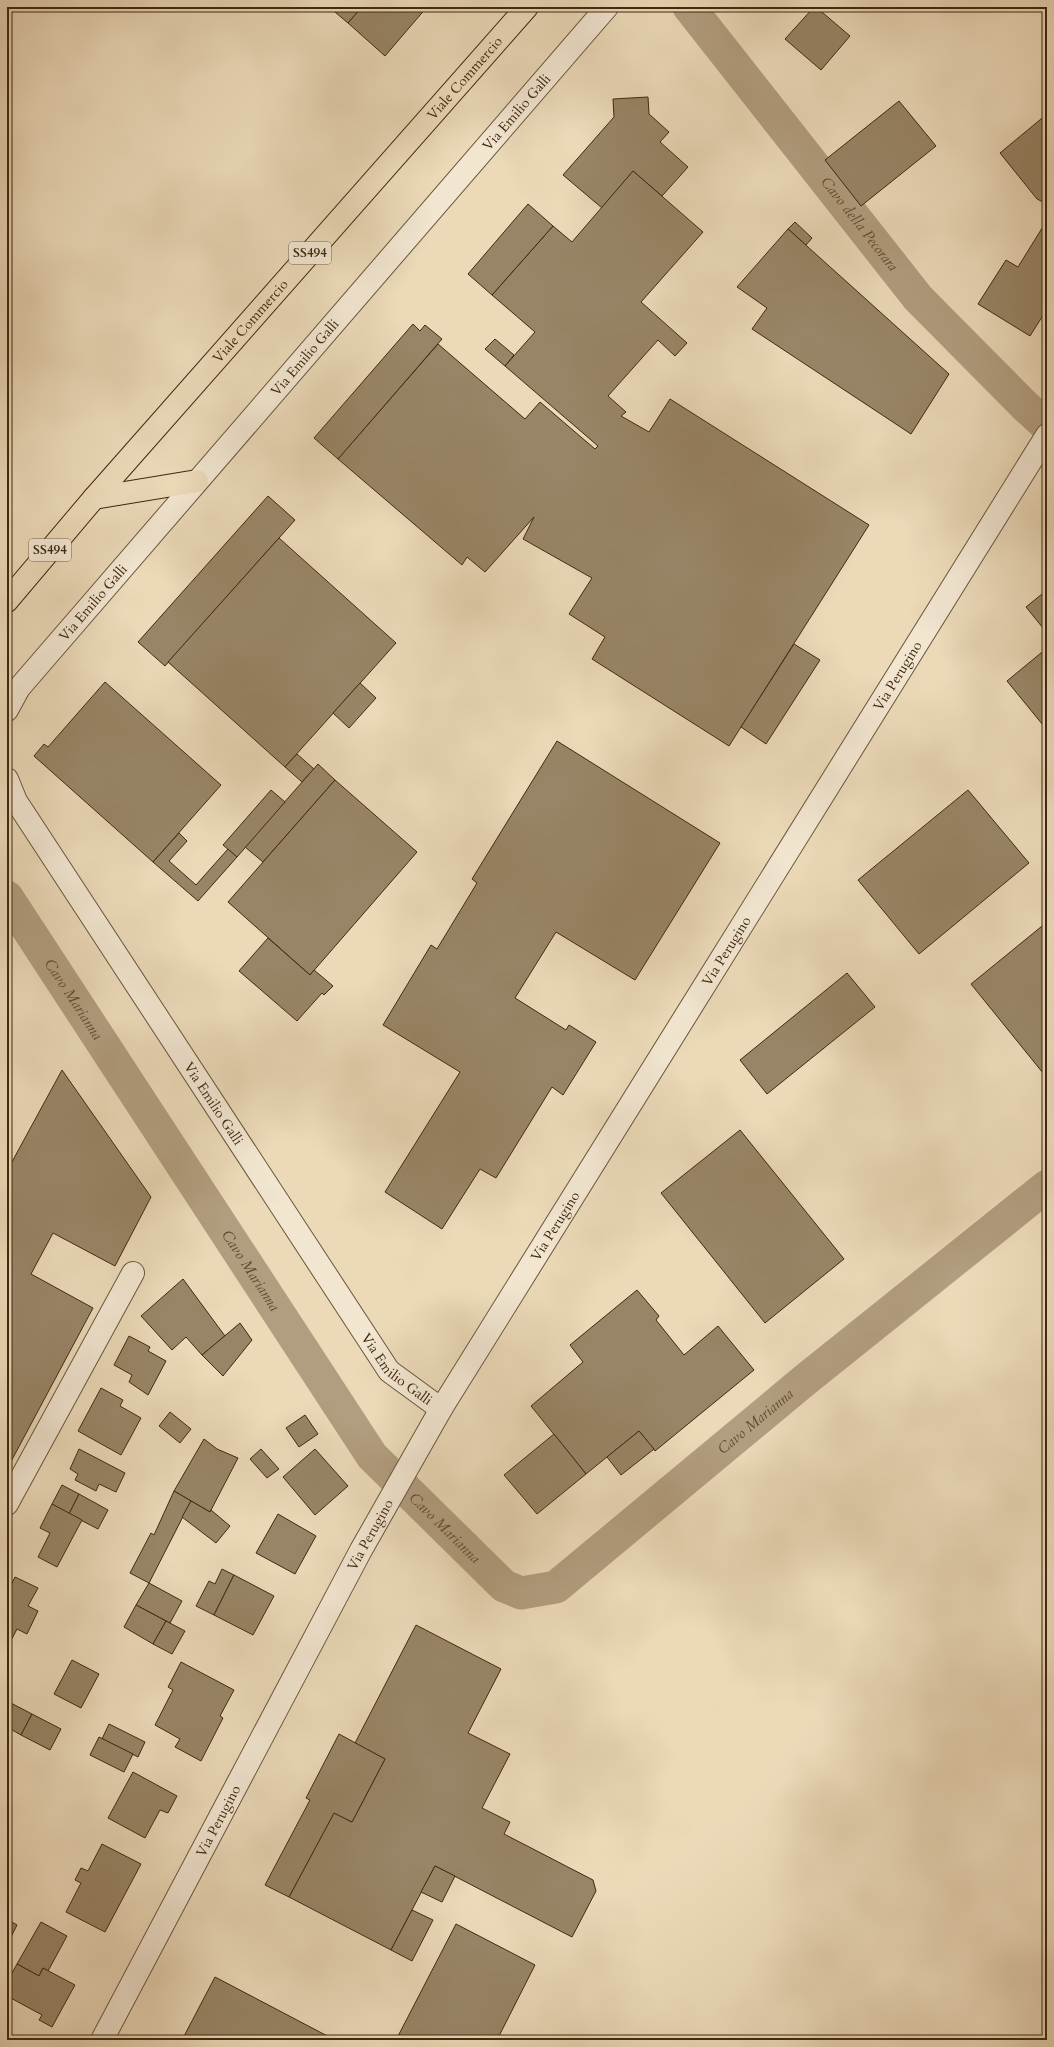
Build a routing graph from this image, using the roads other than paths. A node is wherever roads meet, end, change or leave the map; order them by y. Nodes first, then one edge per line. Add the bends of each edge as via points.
1 (527, 7) edge
2 (607, 7) edge
3 (1047, 435) edge
4 (197, 481) junction
5 (94, 498) junction
6 (7, 601) edge
7 (7, 710) edge
8 (7, 779) edge
9 (132, 1273) dead end
10 (442, 1409) junction
11 (7, 1504) edge
12 (102, 2040) edge

1 - 5 main road, Viale Commercio / SS494
2 - 4 street, Via Emilio Galli
3 - 10 street, Via Perugino
4 - 5 main road
4 - 7 street, Via Emilio Galli via 19,688
5 - 6 main road, Viale Commercio / SS494
8 - 10 street, Via Emilio Galli via 16,801 389,1371
9 - 11 street
10 - 12 street, Via Perugino via 361,1550

